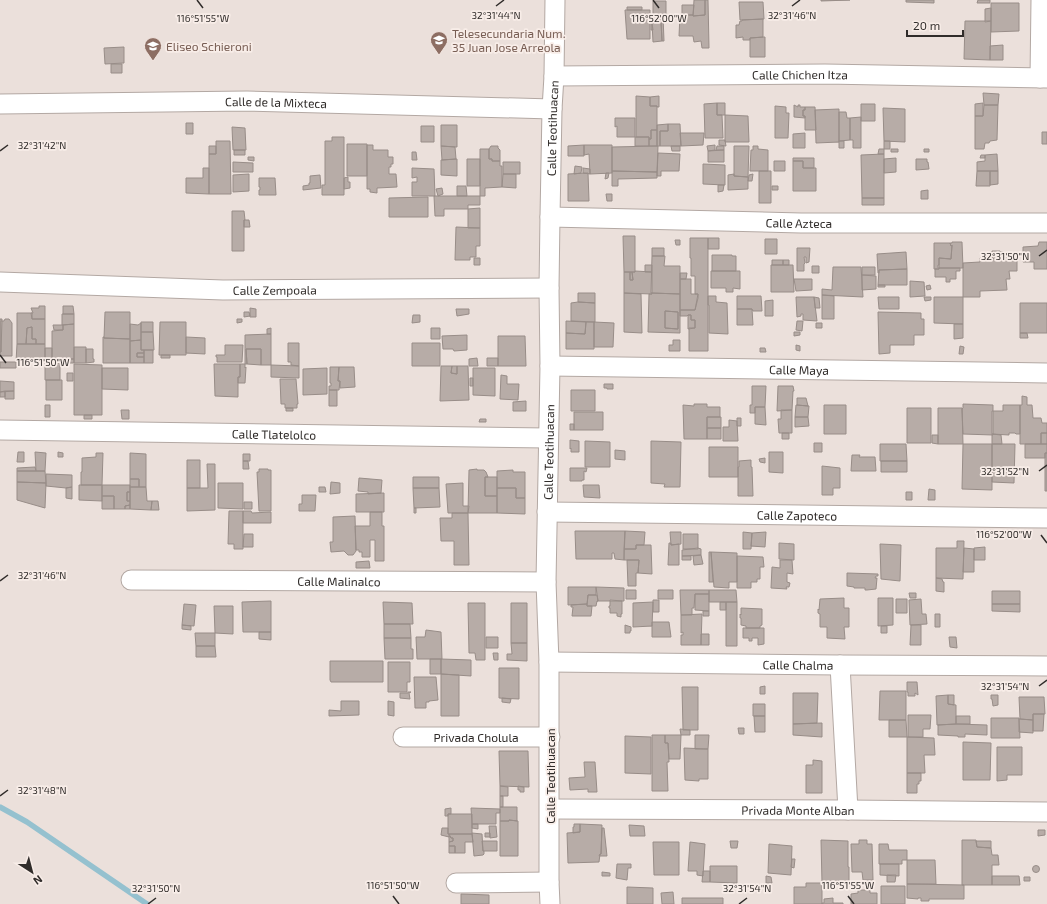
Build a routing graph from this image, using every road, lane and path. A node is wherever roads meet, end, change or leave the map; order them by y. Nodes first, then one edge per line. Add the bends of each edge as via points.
1 (555, 0) edge
2 (1041, 0) edge
3 (554, 76) junction
4 (1043, 78) edge
5 (0, 104) edge
6 (552, 109) junction
7 (550, 217) junction
8 (1047, 223) edge
9 (0, 282) edge
10 (549, 288) junction
11 (550, 366) junction
12 (1047, 372) edge
13 (0, 430) edge
14 (548, 438) junction
15 (547, 512) junction
16 (1047, 518) edge
17 (131, 580) dead end
18 (546, 582) junction
19 (549, 662) junction
20 (840, 666) junction
21 (1047, 666) edge
22 (550, 736) junction
23 (403, 737) dead end
24 (550, 809) junction
25 (848, 810) junction
26 (1047, 812) edge
27 (549, 882) junction
28 (456, 883) dead end
29 (550, 904) edge

1 - 3 street, Calle Teotihuacan
2 - 4 street
3 - 4 street, Calle Chichen Itza via 825,74
3 - 6 street, Calle Teotihuacan
5 - 6 street, Calle de la Mixteca via 247,101
6 - 7 street, Calle Teotihuacan
7 - 8 street, Calle Azteca via 801,223
7 - 10 street, Calle Teotihuacan
9 - 10 street, Calle Zempoala via 223,290
10 - 11 street, Calle Teotihuacan
11 - 12 street, Calle Maya
11 - 14 street, Calle Teotihuacan
13 - 14 street, Calle Tlatelolco
14 - 15 street, Calle Teotihuacan
15 - 16 street, Calle Zapoteco
15 - 18 street, Calle Teotihuacan
17 - 18 street, Calle Malinalco
18 - 19 street, Calle Teotihuacan
19 - 20 street, Calle Chalma
19 - 22 street, Calle Teotihuacan
20 - 21 street, Calle Chalma
20 - 25 street
22 - 23 street, Privada Cholula
22 - 24 street, Calle Teotihuacan
24 - 25 street, Privada Monte Alban
24 - 27 street, Calle Teotihuacan
25 - 26 street, Privada Monte Alban
27 - 28 street
27 - 29 street, Calle Teotihuacan

